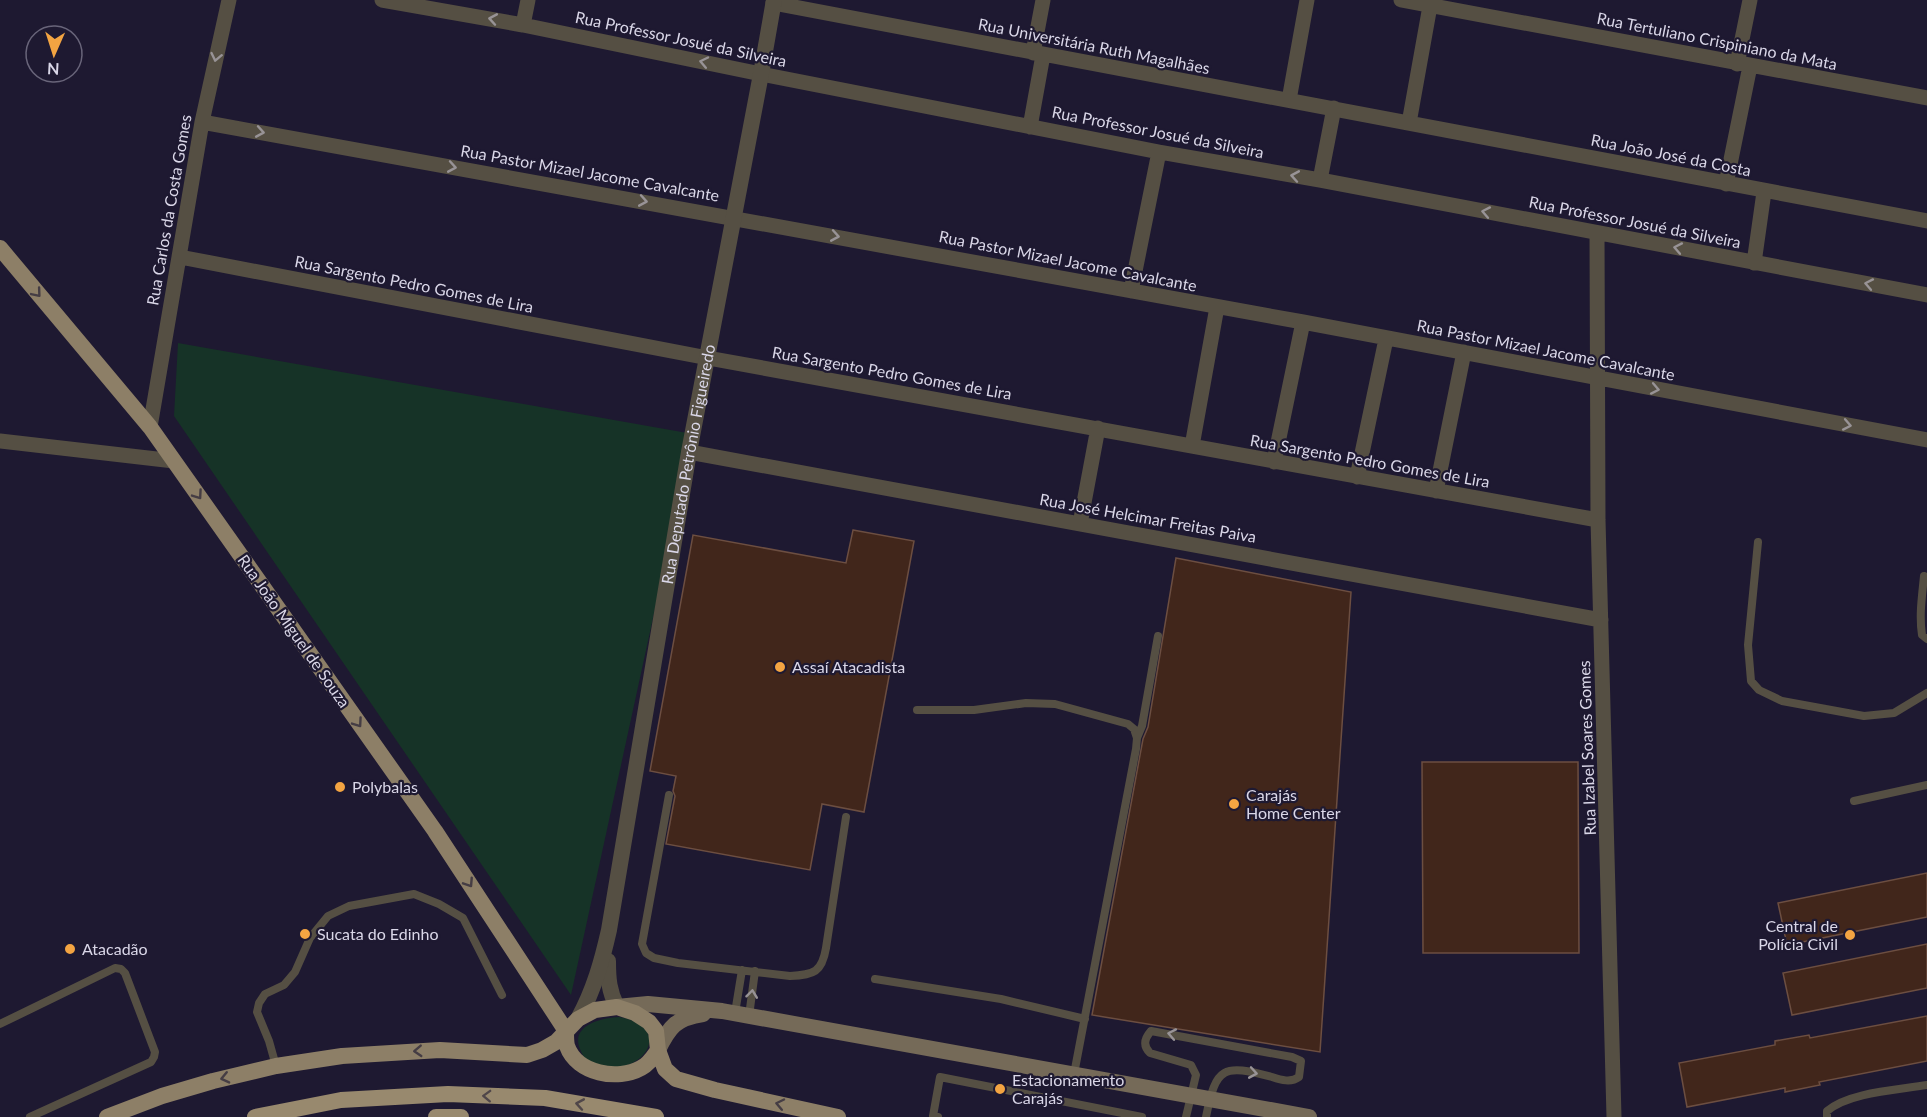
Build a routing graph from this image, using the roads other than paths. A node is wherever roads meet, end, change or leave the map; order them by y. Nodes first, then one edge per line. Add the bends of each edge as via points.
1 (229, 0) edge
2 (382, 0) edge
3 (528, 0) edge
4 (1043, 0) edge
5 (1307, 0) edge
6 (1406, 0) edge
7 (1750, 0) edge
8 (773, 2) edge
9 (1430, 6) junction
10 (523, 25) junction
11 (1038, 54) junction
12 (1743, 65) junction
13 (761, 74) junction
14 (1927, 98) edge
15 (1289, 100) junction
16 (1335, 108) junction
17 (202, 122) junction
18 (1409, 123) junction
19 (1030, 127) junction
20 (1159, 152) junction
21 (1320, 180) junction
22 (1726, 184) junction
23 (1764, 192) junction
24 (733, 217) junction
25 (1927, 221) edge
26 (1597, 233) junction
27 (0, 248) edge
28 (180, 257) junction
29 (1754, 263) junction
30 (1131, 291) junction
31 (1927, 295) edge
32 (1217, 307) junction
33 (1303, 322) junction
34 (1386, 339) junction
35 (1464, 352) junction
36 (708, 358) junction
37 (1598, 378) junction
38 (150, 427) junction
39 (1098, 428) junction
40 (1927, 440) edge
41 (0, 441) edge
42 (1192, 446) junction
43 (689, 452) junction
44 (174, 461) junction
45 (1274, 462) junction
46 (1357, 477) junction
47 (1436, 491) junction
48 (1598, 520) junction
49 (1080, 524) junction
50 (1758, 542) dead end
51 (1924, 576) dead end
52 (1601, 620) junction
53 (1158, 636) dead end
54 (1927, 639) edge
55 (1927, 693) edge
56 (917, 710) dead end
57 (1137, 738) junction
58 (1927, 785) edge
59 (669, 795) dead end
60 (1854, 801) dead end
61 (846, 817) dead end
62 (609, 930) junction
63 (742, 970) junction
64 (755, 971) junction
65 (875, 979) dead end
66 (502, 995) dead end
67 (617, 1007) junction
68 (735, 1014) junction
69 (1085, 1019) junction
70 (0, 1024) edge
71 (572, 1025) junction
72 (658, 1050) junction
73 (276, 1066) junction
74 (1074, 1076) junction
75 (1927, 1085) edge
76 (1190, 1096) junction
77 (1210, 1099) junction
78 (30, 1117) edge
79 (107, 1117) edge
80 (255, 1117) edge
81 (436, 1117) edge
82 (461, 1117) edge
83 (656, 1117) edge
84 (838, 1117) edge
85 (938, 1117) edge
86 (1142, 1117) edge
87 (1186, 1117) edge
88 (1206, 1117) edge
89 (1309, 1117) edge
90 (1614, 1117) edge
91 (1827, 1117) edge

1 -> 17 street, Rua Carlos da Costa Gomes
10 -> 2 street, Rua Professor Josué da Silveira
3 - 10 street
4 - 11 street
5 - 15 street
6 - 9 street, Rua Tertuliano Crispiniano da Mata
7 - 12 street
8 - 11 street, Rua Universitária Ruth Magalhães
8 - 13 street, Rua Deputado Petrônio Figueiredo
9 - 12 street, Rua Tertuliano Crispiniano da Mata
9 - 18 street
13 -> 10 street, Rua Professor Josué da Silveira
11 - 15 street, Rua Universitária Ruth Magalhães
11 - 19 street
12 - 14 street, Rua Tertuliano Crispiniano da Mata
12 - 22 street
13 - 19 street, Rua Professor Josué da Silveira
13 - 24 street, Rua Deputado Petrônio Figueiredo
15 - 16 street, Rua Universitária Ruth Magalhães
16 - 18 street, Rua Universitária Ruth Magalhães
16 - 21 street
17 -> 24 street, Rua Pastor Mizael Jacome Cavalcante
17 - 28 street, Rua Carlos da Costa Gomes
18 - 22 street, Rua João José da Costa
19 - 20 street, Rua Professor Josué da Silveira
21 -> 20 street, Rua Professor Josué da Silveira
20 - 30 street
26 -> 21 street, Rua Professor Josué da Silveira
22 - 23 street, Rua João José da Costa
23 - 25 street, Rua João José da Costa
23 - 29 street
24 -> 30 street, Rua Pastor Mizael Jacome Cavalcante
24 - 36 street, Rua Deputado Petrônio Figueiredo
29 -> 26 street, Rua Professor Josué da Silveira
26 - 37 street, Rua Izabel Soares Gomes
27 -> 38 main road, Rua João Miguel de Souza
28 - 36 street, Rua Sargento Pedro Gomes de Lira
28 - 38 street, Rua Carlos da Costa Gomes
31 -> 29 street, Rua Professor Josué da Silveira
30 - 32 street, Rua Pastor Mizael Jacome Cavalcante
32 - 33 street, Rua Pastor Mizael Jacome Cavalcante
32 - 42 street
33 - 34 street, Rua Pastor Mizael Jacome Cavalcante
33 - 45 street
34 - 35 street, Rua Pastor Mizael Jacome Cavalcante
34 - 46 street
35 - 37 street, Rua Pastor Mizael Jacome Cavalcante
35 - 47 street
36 - 39 street, Rua Sargento Pedro Gomes de Lira
36 - 43 street, Rua Deputado Petrônio Figueiredo
37 -> 40 street, Rua Pastor Mizael Jacome Cavalcante
37 - 48 street, Rua Izabel Soares Gomes
38 - 44 main road, Rua João Miguel de Souza
39 - 42 street, Rua Sargento Pedro Gomes de Lira
39 - 49 street
41 - 44 street
42 - 45 street, Rua Sargento Pedro Gomes de Lira
43 - 49 street, Rua José Helcimar Freitas Paiva
43 - 62 street, Rua Deputado Petrônio Figueiredo
44 -> 71 main road, Rua João Miguel de Souza
45 - 46 street, Rua Sargento Pedro Gomes de Lira
46 - 47 street, Rua Sargento Pedro Gomes de Lira
47 - 48 street, Rua Sargento Pedro Gomes de Lira
48 - 52 street, Rua Izabel Soares Gomes
49 - 52 street, Rua José Helcimar Freitas Paiva
50 - 55 lane via 1748,645 1751,681 1760,690 1782,701 1864,716 1894,713
51 - 54 lane via 1920,610 1922,635
52 - 90 street, Rua Izabel Soares Gomes
53 - 57 lane
56 - 57 lane via 1055,704 1128,724
57 - 69 lane
58 - 60 lane
59 - 63 lane via 642,944 654,958
61 - 64 lane via 824,962 806,975
62 - 67 street, Rua Deputado Petrônio Figueiredo via 608,981
62 - 71 street, Rua Deputado Petrônio Figueiredo via 588,1000
63 - 64 lane
63 - 68 lane
68 -> 64 lane
65 - 69 lane via 1001,999
66 - 73 lane via 463,918 439,904 414,894 349,906 328,916 310,939 295,972 258,1003 257,1012
67 - 68 main road via 648,1004
67 - 71 main road via 594,1010
67 - 72 main road via 649,1022 656,1031
68 - 72 main road via 690,1017 673,1025
68 - 74 main road
69 - 74 lane
70 - 78 lane via 115,968 121,969 154,1052 151,1062
71 - 72 main road via 567,1046 592,1071 614,1074 642,1068
71 -> 73 main road via 556,1042 527,1055 440,1050 342,1056
84 -> 72 main road via 676,1079 665,1069
73 -> 79 main road via 182,1090
74 - 76 main road
75 - 91 lane via 1835,1104 1827,1111
76 - 77 main road
77 -> 76 lane via 1219,1076 1226,1071 1294,1080 1301,1071 1300,1061 1151,1031 1145,1041 1150,1053 1195,1069
76 - 87 lane
77 - 88 lane
77 - 89 main road
83 -> 80 highway via 545,1098 448,1094 341,1100
81 - 82 highway
85 - 86 lane via 933,1116 940,1077

